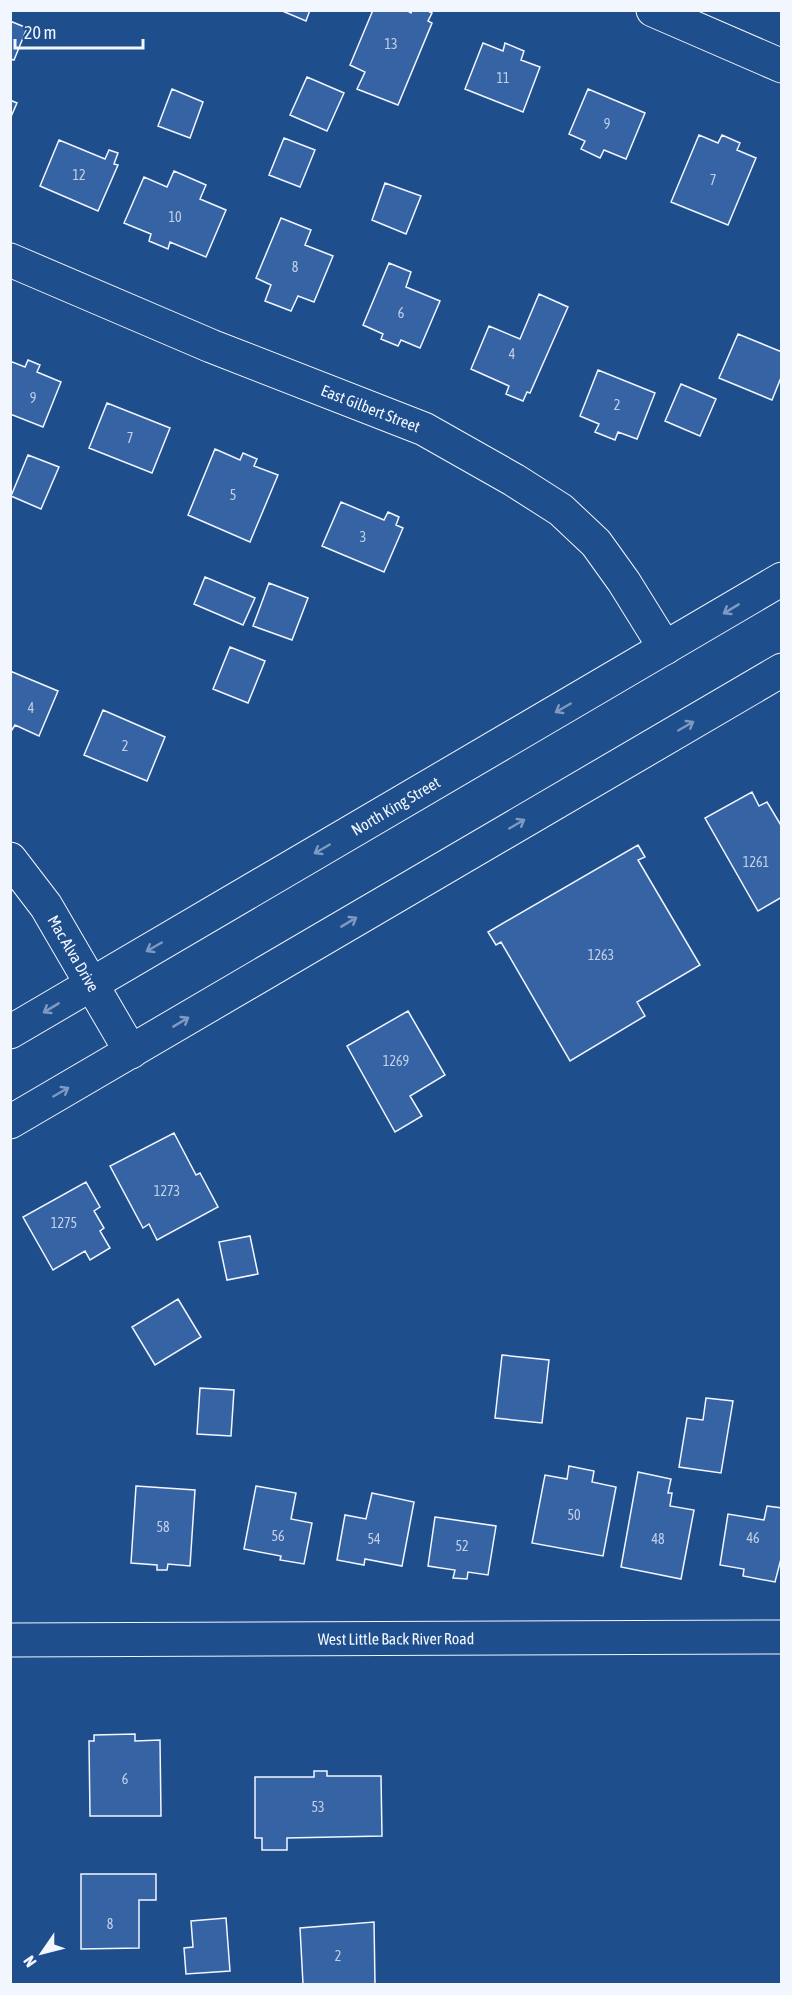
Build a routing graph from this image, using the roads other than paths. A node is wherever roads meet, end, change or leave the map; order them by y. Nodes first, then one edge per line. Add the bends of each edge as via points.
1 (653, 10) edge
2 (782, 66) edge
3 (10, 260) edge
4 (782, 579) edge
5 (665, 648) junction
6 (782, 670) edge
7 (10, 859) edge
8 (92, 984) junction
9 (10, 1032) edge
10 (131, 1052) junction
11 (10, 1122) edge
12 (782, 1637) edge
13 (10, 1640) edge

1 - 2 street
3 - 5 street, East Gilbert Street via 211,346 424,429 514,480 561,510 596,543
4 -> 5 street, North King Street
5 -> 8 street, North King Street
10 -> 6 street
7 - 8 street, Mac Alva Drive via 46,906
8 -> 9 street, North King Street
8 - 10 street, Mac Alva Drive
11 -> 10 street
12 - 13 street, West Little Back River Road

